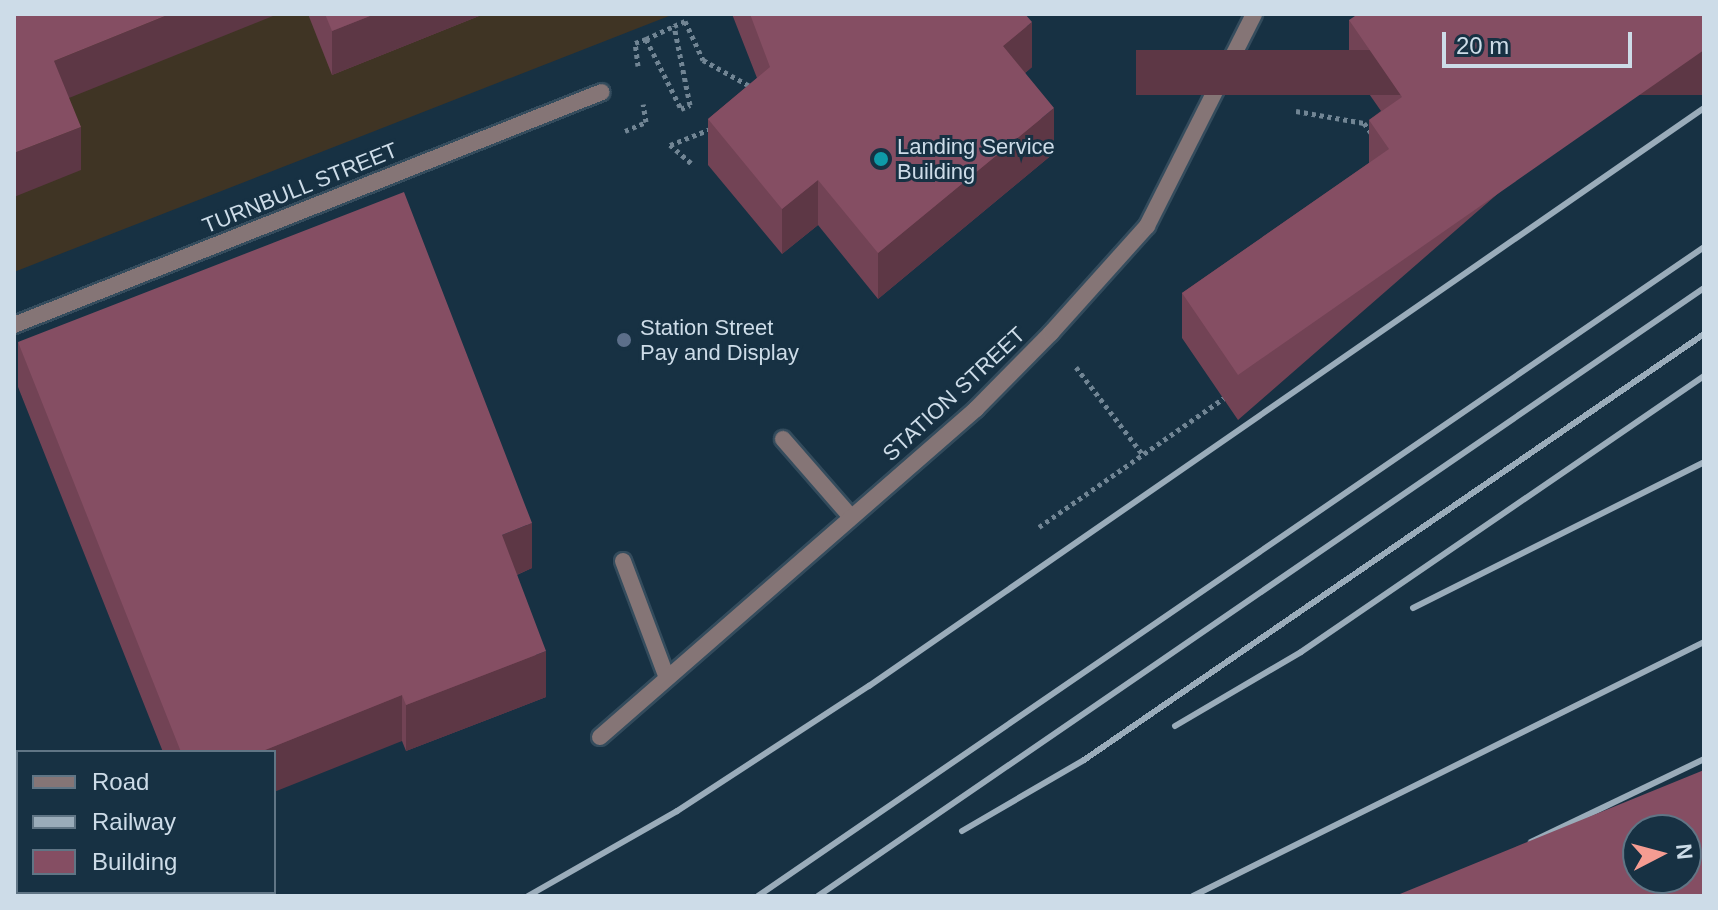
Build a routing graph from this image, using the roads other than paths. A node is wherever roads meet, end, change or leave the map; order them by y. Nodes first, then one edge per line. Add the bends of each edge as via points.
1 (1254, 14) edge
2 (602, 92) road end
3 (14, 325) edge
4 (783, 439) dead end
5 (851, 517) junction
6 (623, 561) dead end
7 (667, 678) junction
8 (600, 737) dead end

1 - 5 street, STATION STREET via 1147,226 976,409
2 - 3 street, TURNBULL STREET
4 - 5 street
5 - 7 street, STATION STREET
6 - 7 street
7 - 8 street, STATION STREET

